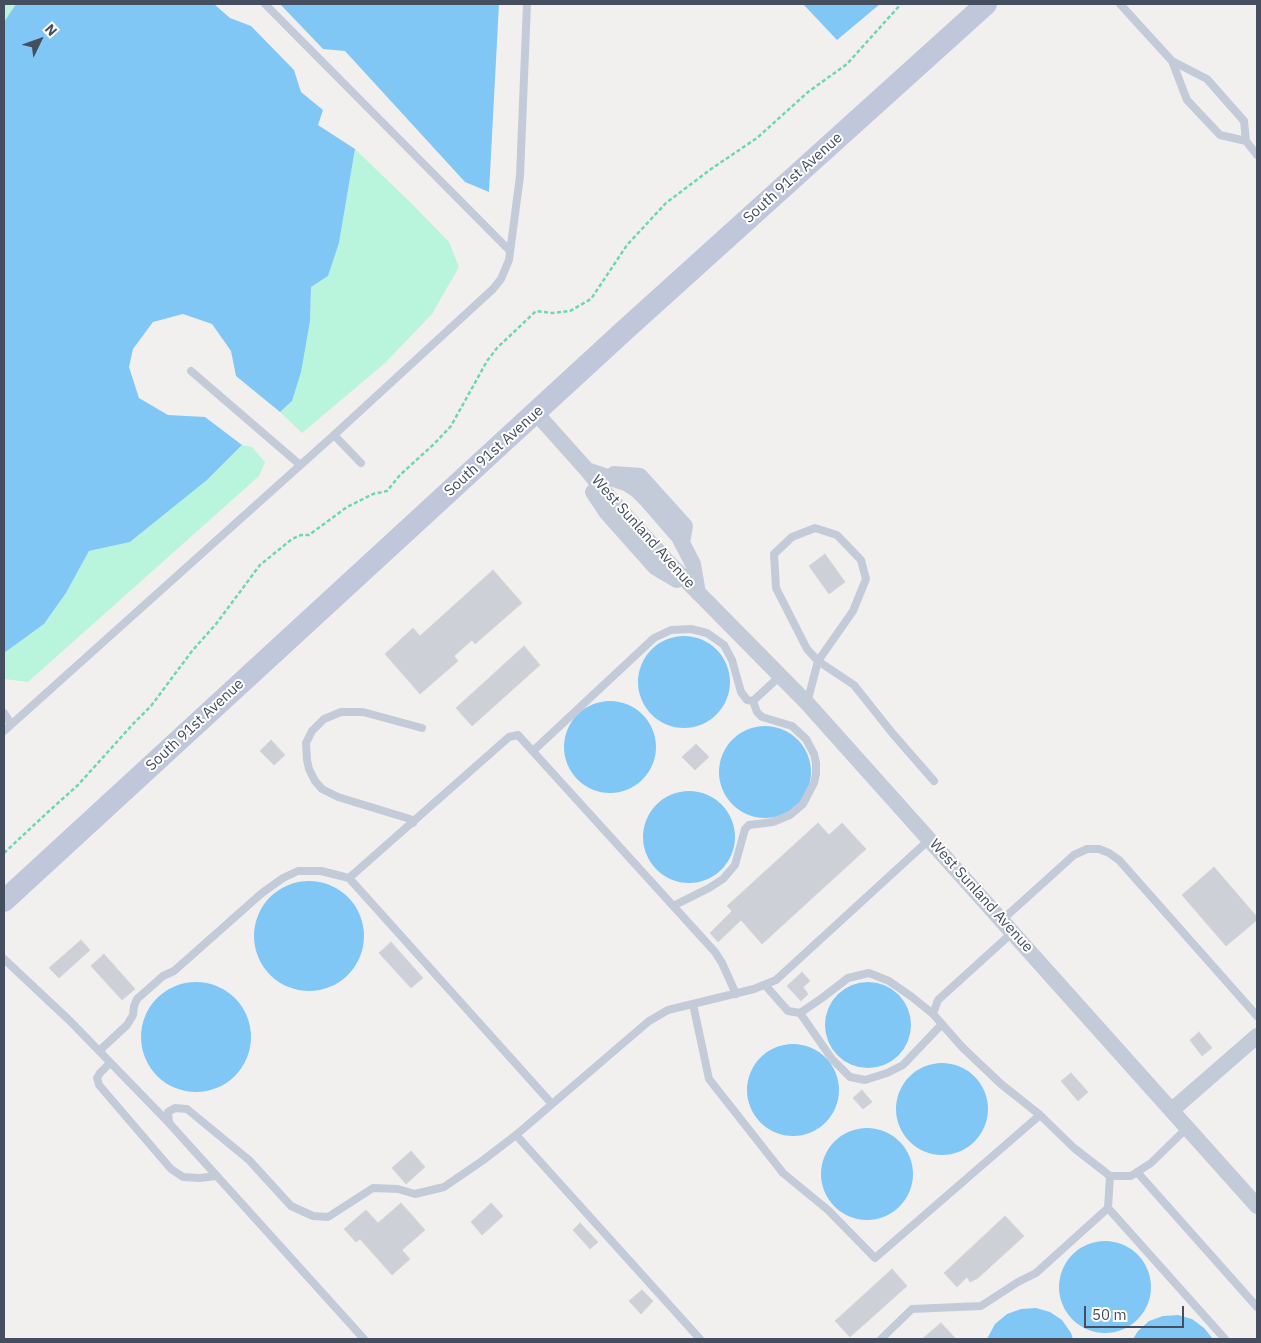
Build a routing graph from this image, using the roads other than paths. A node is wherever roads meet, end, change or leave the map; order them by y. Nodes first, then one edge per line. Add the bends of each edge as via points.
1 (265, 4) edge
2 (527, 4) edge
3 (986, 4) edge
4 (1120, 4) edge
5 (1172, 61) junction
6 (1246, 141) junction
7 (1257, 155) edge
8 (510, 251) junction
9 (190, 371) dead end
10 (536, 413) junction
11 (334, 435) junction
12 (361, 463) dead end
13 (299, 464) junction
14 (587, 470) junction
15 (698, 593) junction
16 (818, 661) junction
17 (780, 676) junction
18 (753, 701) junction
19 (807, 703) junction
20 (4, 713) edge
21 (11, 724) junction
22 (422, 728) dead end
23 (4, 731) edge
24 (532, 752) junction
25 (934, 781) dead end
26 (413, 823) junction
27 (930, 839) junction
28 (350, 878) junction
29 (4, 901) edge
30 (673, 906) junction
31 (1007, 926) junction
32 (4, 959) edge
33 (765, 985) junction
34 (736, 994) junction
35 (693, 1004) junction
36 (800, 1013) junction
37 (933, 1014) junction
38 (1257, 1016) edge
39 (942, 1024) junction
40 (1257, 1036) edge
41 (99, 1051) junction
42 (110, 1062) junction
43 (552, 1104) junction
44 (1172, 1110) junction
45 (1040, 1115) junction
46 (169, 1123) junction
47 (1188, 1127) junction
48 (516, 1135) junction
49 (1137, 1172) junction
50 (216, 1176) junction
51 (1110, 1176) junction
52 (1257, 1206) edge
53 (1108, 1208) junction
54 (1257, 1307) edge
55 (364, 1339) edge
56 (700, 1339) edge
57 (881, 1339) edge
58 (1225, 1339) edge

1 - 8 lane
2 - 8 lane via 520,176
3 - 10 main road, South 91st Avenue
4 - 5 lane
5 - 6 lane via 1207,78 1244,121
5 - 6 lane via 1187,100 1220,136
6 - 7 lane
8 - 11 lane via 501,280 493,289
9 - 13 lane
10 - 14 street, West Sunland Avenue
10 - 29 main road, South 91st Avenue
11 - 12 lane
11 - 13 lane
13 - 21 lane
14 - 15 street, West Sunland Avenue via 594,494 638,548 656,567
14 - 15 street, West Sunland Avenue via 637,490 679,536 693,564
15 - 17 street, West Sunland Avenue
16 - 16 lane via 853,611 866,579 860,560 837,535 815,528 792,536 774,554 776,588 807,649
16 - 19 lane
16 - 25 lane via 854,685
17 - 18 lane
17 - 19 street, West Sunland Avenue
18 - 24 lane via 747,700 741,692 724,645 707,633 691,629 671,630 654,638
18 - 30 lane via 762,717 792,726 806,739 816,763 814,783 803,804 790,815 773,822 749,825 745,829 735,865 723,879
19 - 27 street, West Sunland Avenue
20 - 21 lane
21 - 23 lane
22 - 26 lane via 363,712 341,712 324,719 306,743 309,770 322,789
24 - 26 lane via 518,735 509,737
24 - 30 lane
26 - 28 lane
27 - 31 street, West Sunland Avenue
27 - 33 lane via 776,980
28 - 41 lane via 321,871 298,871 283,878 137,999 127,1025
28 - 43 lane
30 - 34 lane via 715,952
31 - 37 lane via 938,1000
31 - 38 lane via 1074,855 1086,849 1099,849 1120,860
31 - 44 street, West Sunland Avenue
32 - 41 lane
33 - 34 lane
33 - 36 lane via 788,1011
34 - 35 lane
35 - 43 lane via 668,1010 649,1021
35 - 45 lane via 709,1079 783,1173 828,1210 875,1258
36 - 37 lane via 848,978 869,973 889,981
36 - 39 lane via 850,1077 865,1080 903,1065
37 - 39 lane
39 - 45 lane via 1001,1084
40 - 44 street
41 - 42 lane
42 - 46 lane
42 - 50 lane via 97,1078 99,1084 171,1169 182,1177
43 - 48 lane
44 - 47 street, West Sunland Avenue
45 - 51 lane via 1074,1148
46 - 48 lane via 168,1112 175,1108 187,1109 248,1160 291,1206 313,1216 328,1218 373,1188 398,1189 415,1194 444,1187
46 - 50 lane
47 - 49 lane via 1151,1163
47 - 52 street, West Sunland Avenue
48 - 56 lane
49 - 51 lane via 1131,1176
49 - 54 lane
50 - 55 lane
51 - 53 lane
53 - 57 lane via 1036,1273 981,1306 912,1309
53 - 58 lane

